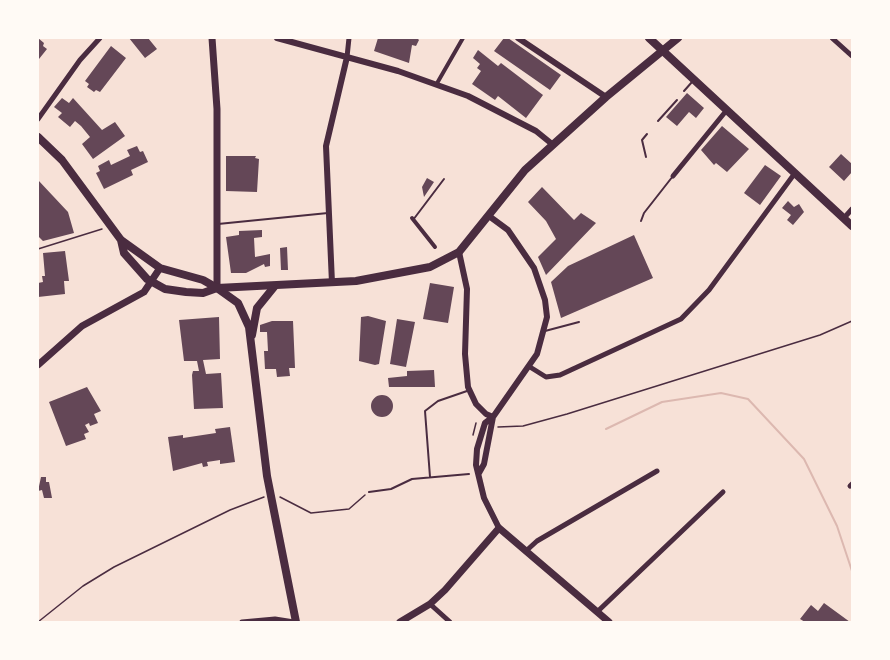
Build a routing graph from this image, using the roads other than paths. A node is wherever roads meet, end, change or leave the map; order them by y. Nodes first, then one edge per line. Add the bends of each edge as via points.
1 (99, 38) edge
2 (212, 38) edge
3 (276, 38) edge
4 (349, 38) edge
5 (463, 38) edge
6 (518, 38) edge
7 (649, 38) edge
8 (678, 38) edge
9 (832, 38) edge
10 (661, 51) junction
11 (852, 56) edge
12 (347, 57) junction
13 (693, 81) junction
14 (436, 85) junction
15 (684, 91) dead end
16 (606, 97) junction
17 (677, 100) dead end
18 (726, 111) junction
19 (38, 119) edge
20 (657, 121) dead end
21 (647, 134) dead end
22 (38, 137) edge
23 (552, 144) junction
24 (646, 157) dead end
25 (795, 173) junction
26 (673, 176) joint
27 (444, 179) dead end
28 (852, 209) edge
29 (329, 213) junction
30 (489, 216) junction
31 (844, 218) junction
32 (412, 219) joint
33 (641, 221) dead end
34 (218, 224) junction
35 (852, 226) edge
36 (121, 240) junction
37 (435, 247) dead end
38 (459, 252) junction
39 (160, 268) junction
40 (153, 282) junction
41 (332, 283) junction
42 (274, 287) junction
43 (217, 288) junction
44 (579, 322) dead end
45 (545, 331) junction
46 (251, 342) junction
47 (38, 365) edge
48 (530, 368) junction
49 (468, 391) junction
50 (493, 417) junction
51 (657, 471) dead end
52 (469, 474) dead end
53 (430, 477) junction
54 (369, 492) road end
55 (723, 492) dead end
56 (499, 528) junction
57 (526, 551) junction
58 (430, 604) junction
59 (597, 612) junction
60 (242, 622) edge
61 (295, 622) edge
62 (400, 622) edge
63 (450, 622) edge
64 (609, 622) edge

1 - 19 street
2 - 34 main road
3 - 12 street
4 - 12 street
5 - 14 street
6 - 16 street
7 - 10 main road
8 - 10 highway
9 - 11 street
10 - 13 main road
10 - 16 highway
12 - 14 street
12 - 29 street via 326,146
13 - 15 lane
13 - 18 main road
14 - 23 street via 500,110
16 - 23 highway
17 - 20 lane
18 - 25 main road
18 - 26 street
21 - 24 lane via 642,140
22 - 36 highway via 62,160
23 - 30 highway via 525,170
25 - 31 main road
25 - 48 street via 709,290 681,319 560,375 546,377
26 - 33 lane
27 - 32 lane
28 - 31 street
29 - 34 lane
29 - 41 street
30 - 38 highway
30 - 45 street via 508,230 534,268 545,300
31 - 35 main road
32 - 37 street
34 - 43 main road
36 - 39 highway
36 - 40 highway via 129,259
38 - 41 highway via 407,273
38 - 49 street via 467,289
39 - 40 main road
39 - 43 highway
40 - 43 highway via 165,289 186,292 202,293
40 - 47 main road via 144,292 82,326
41 - 42 highway
42 - 43 highway
42 - 46 main road via 257,308
43 - 46 main road via 241,307
44 - 45 lane
45 - 48 street
46 - 61 main road via 267,476
48 - 50 street
49 - 50 street via 476,404
49 - 53 lane via 438,401 425,411
50 - 56 street via 485,423 476,465 484,498
51 - 57 street
52 - 53 lane
53 - 54 lane
55 - 59 street
56 - 57 main road
56 - 58 main road
57 - 59 main road
58 - 62 main road
58 - 63 street
59 - 64 main road
60 - 61 street

